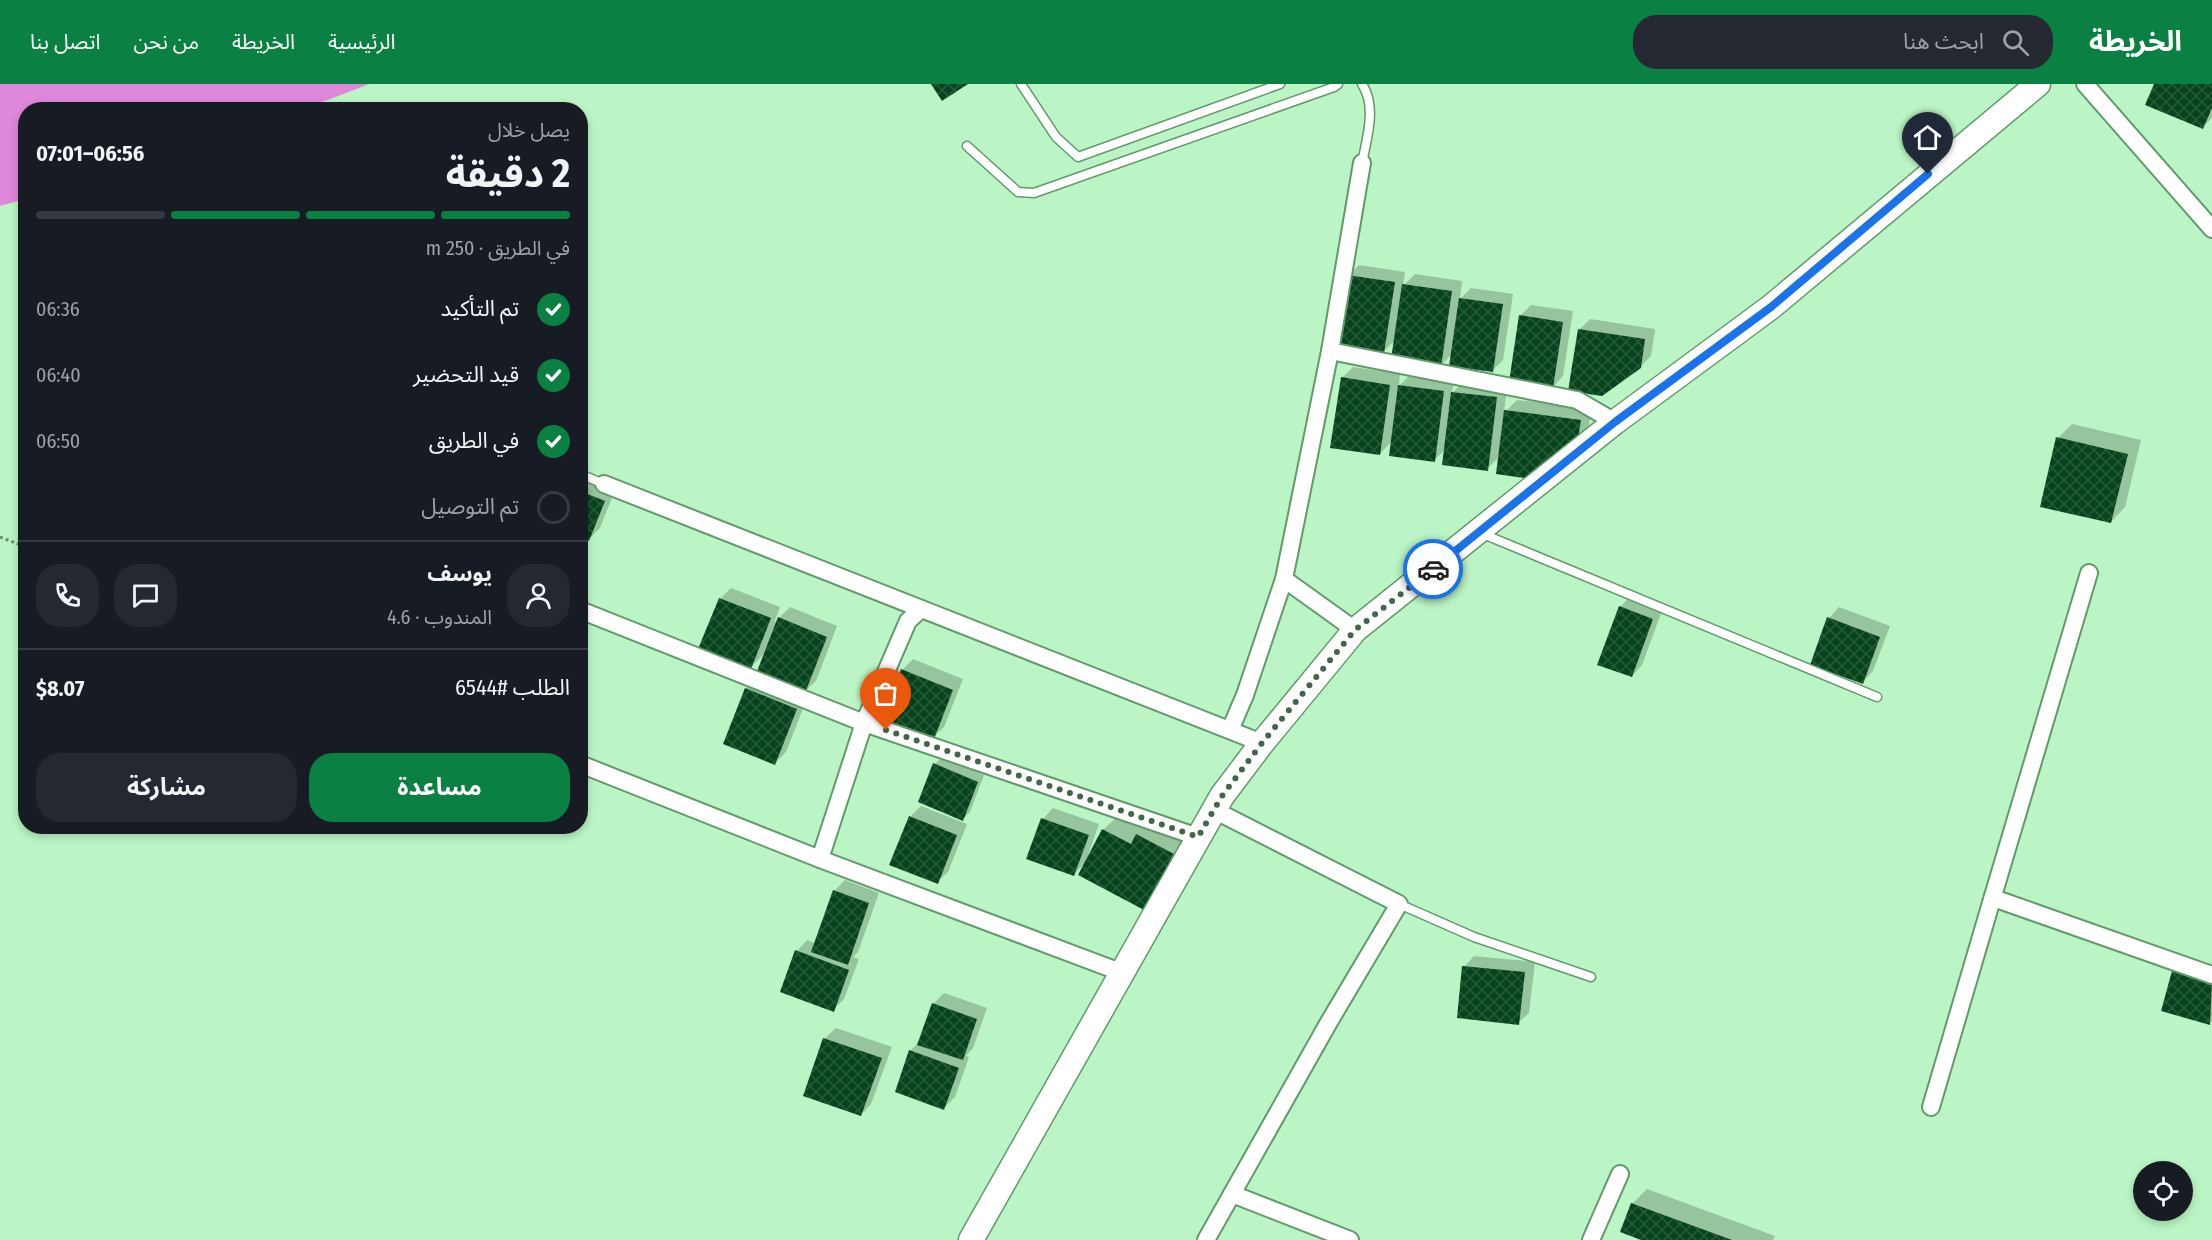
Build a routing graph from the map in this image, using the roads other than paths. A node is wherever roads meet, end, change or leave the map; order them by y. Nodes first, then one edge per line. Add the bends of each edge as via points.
1 (1021, 84) edge
2 (1280, 84) edge
3 (1338, 84) edge
4 (1362, 84) edge
5 (2038, 84) edge
6 (2085, 84) edge
7 (967, 146) dead end
8 (1362, 163) joint
9 (2212, 229) edge
10 (1330, 351) junction
11 (1615, 422) junction
12 (588, 477) edge
13 (604, 484) joint
14 (1480, 532) junction
15 (2089, 573) dead end
16 (1284, 579) junction
17 (921, 609) junction
18 (588, 613) edge
19 (1355, 630) junction
20 (1877, 697) dead end
21 (864, 723) junction
22 (1230, 730) junction
23 (1262, 743) junction
24 (588, 767) edge
25 (1214, 810) junction
26 (1198, 837) junction
27 (820, 859) junction
28 (1994, 896) junction
29 (1399, 904) junction
30 (1123, 973) junction
31 (2212, 975) edge
32 (1591, 977) dead end
33 (1931, 1107) dead end
34 (1620, 1174) dead end
35 (1232, 1194) junction
36 (971, 1240) edge
37 (1206, 1240) edge
38 (1350, 1240) edge
39 (1591, 1240) edge

1 - 2 lane via 1056,137 1078,157
3 - 7 lane via 1034,193 1018,192
4 - 8 lane via 1369,94 1370,118
5 - 11 main road via 1771,307
6 - 9 street
8 - 10 street
10 - 11 street via 1577,400
10 - 16 street
11 - 14 main road
12 - 13 lane
13 - 17 street
14 - 19 main road
14 - 20 lane
15 - 28 street
16 - 19 street
16 - 22 street
17 - 21 street via 908,621
17 - 22 street
18 - 21 street
19 - 23 main road
21 - 26 street
21 - 27 street
22 - 23 street
23 - 25 main road
24 - 27 street
25 - 26 main road
25 - 29 street
26 - 30 main road
27 - 30 street
28 - 31 street
28 - 33 street
29 - 32 lane via 1473,937
29 - 35 street
30 - 36 main road
34 - 39 street
35 - 37 street
35 - 38 street

